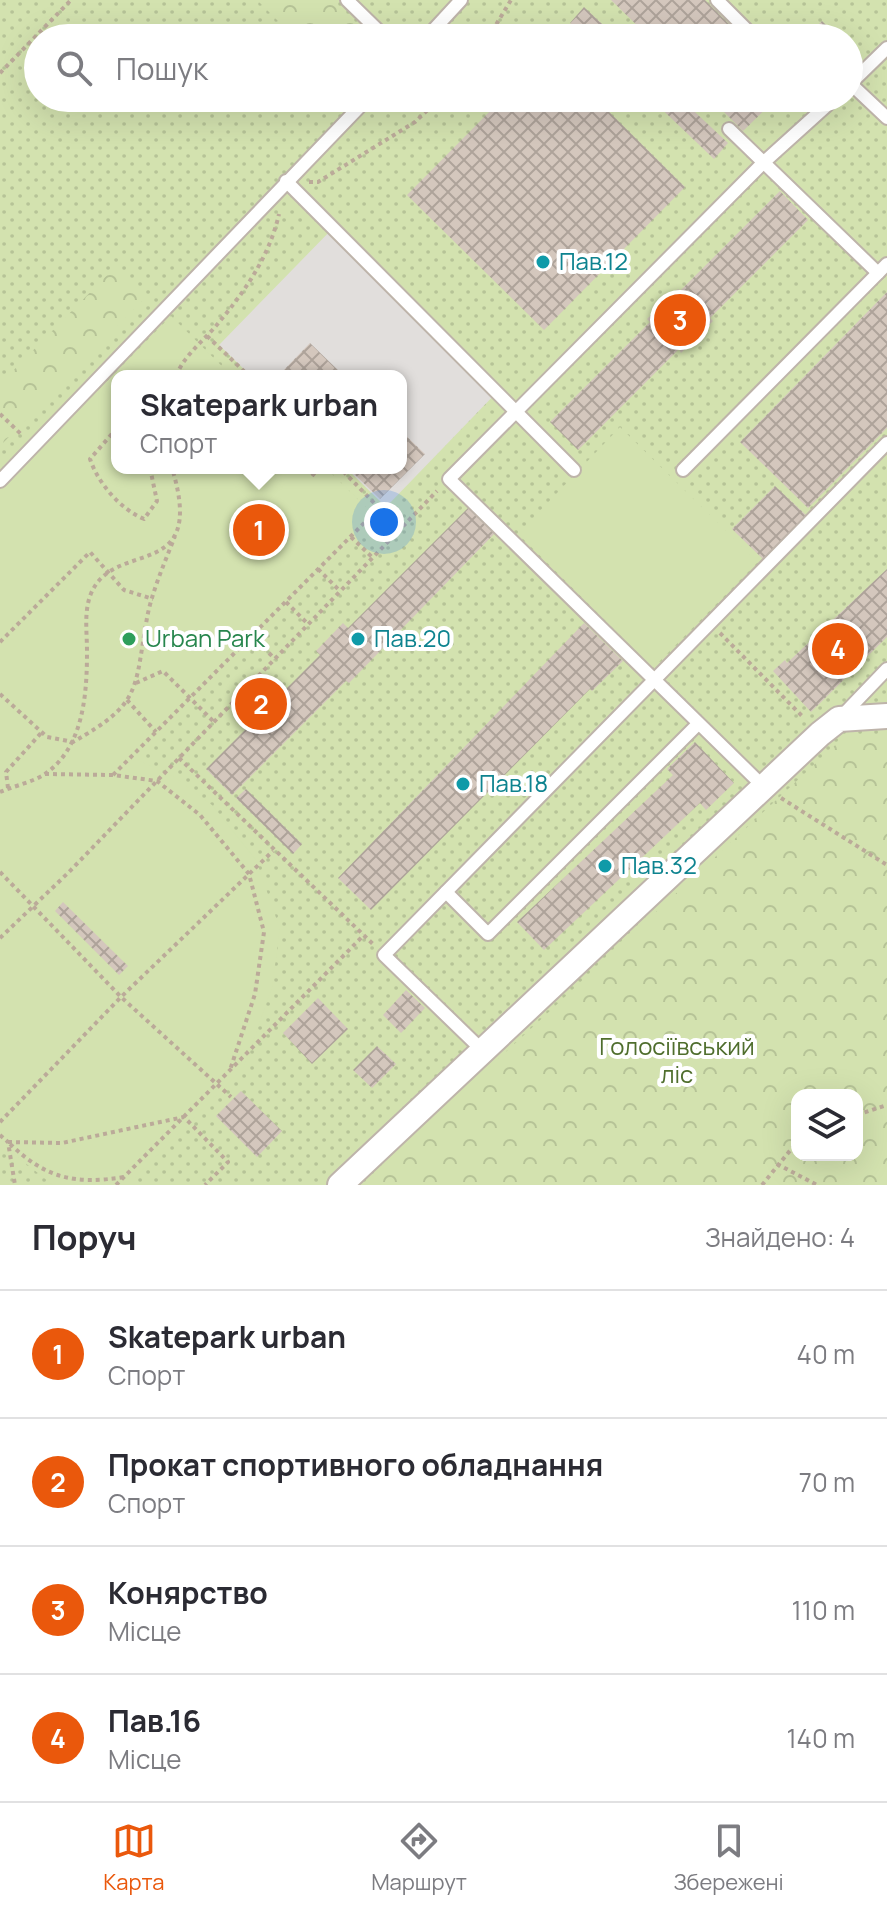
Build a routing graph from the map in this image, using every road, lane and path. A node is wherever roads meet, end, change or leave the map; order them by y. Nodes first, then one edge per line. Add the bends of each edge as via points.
1 (71, 0) edge
2 (347, 0) edge
3 (461, 0) edge
4 (511, 0) edge
5 (717, 0) edge
6 (48, 24) edge
7 (372, 24) edge
8 (439, 24) edge
9 (496, 24) edge
10 (741, 24) edge
11 (24, 48) edge
12 (887, 48) edge
13 (863, 71) edge
14 (0, 73) edge
15 (863, 96) edge
16 (354, 112) edge
17 (425, 112) edge
18 (814, 112) edge
19 (887, 118) edge
20 (729, 129) dead end
21 (763, 163) junction
22 (286, 181) junction
23 (882, 268) edge
24 (207, 336) junction
25 (179, 370) edge
26 (243, 370) edge
27 (516, 412) junction
28 (0, 414) edge
29 (111, 435) edge
30 (887, 443) edge
31 (33, 447) junction
32 (574, 470) dead end
33 (683, 470) dead end
34 (151, 474) edge
35 (174, 474) edge
36 (346, 474) edge
37 (449, 479) junction
38 (0, 481) edge
39 (379, 508) junction
40 (177, 530) junction
41 (400, 530) junction
42 (351, 536) junction
43 (373, 558) junction
44 (318, 569) junction
45 (108, 574) junction
46 (340, 591) junction
47 (153, 599) junction
48 (286, 602) junction
49 (711, 623) junction
50 (308, 624) junction
51 (252, 636) junction
52 (0, 642) edge
53 (275, 659) junction
54 (887, 669) edge
55 (653, 681) junction
56 (135, 684) junction
57 (0, 694) edge
58 (190, 697) junction
59 (127, 700) junction
60 (887, 716) edge
61 (214, 722) junction
62 (698, 724) junction
63 (830, 726) junction
64 (42, 732) junction
65 (156, 732) junction
66 (73, 742) junction
67 (179, 758) junction
68 (45, 774) junction
69 (113, 775) junction
70 (157, 781) junction
71 (8, 788) junction
72 (765, 788) junction
73 (0, 792) edge
74 (273, 851) junction
75 (887, 865) edge
76 (0, 872) edge
77 (249, 874) junction
78 (446, 892) junction
79 (32, 907) junction
80 (364, 935) junction
81 (0, 938) edge
82 (384, 955) junction
83 (121, 997) junction
84 (482, 1050) junction
85 (230, 1070) junction
86 (218, 1084) junction
87 (231, 1097) dead end
88 (887, 1105) edge
89 (863, 1113) edge
90 (184, 1117) junction
91 (0, 1122) edge
92 (0, 1135) edge
93 (8, 1142) junction
94 (791, 1149) edge
95 (777, 1164) junction
96 (125, 1177) junction
97 (15, 1185) edge
98 (116, 1185) edge
99 (205, 1185) edge
100 (340, 1185) edge
101 (762, 1185) edge
102 (817, 1185) edge

1 - 6 path
2 - 7 lane
3 - 8 lane
4 - 9 path
5 - 10 lane
11 - 14 path
12 - 13 lane
15 - 19 lane
16 - 22 lane
17 - 22 path via 318,182
18 - 21 lane
20 - 21 lane
21 - 23 lane
21 - 27 lane
22 - 24 path via 275,232 258,268 240,299
22 - 27 lane
22 - 31 lane
23 - 33 lane
24 - 25 path
24 - 26 path
27 - 32 lane
27 - 37 lane
28 - 31 path
29 - 34 path via 90,459 96,476 130,514 144,519 157,501
30 - 49 lane
31 - 38 lane
35 - 40 path via 182,499
36 - 39 path
37 - 41 path
37 - 55 lane
39 - 41 path
39 - 42 path
40 - 45 path via 161,553
40 - 47 path
41 - 43 path
42 - 43 path
42 - 44 path
43 - 46 path
44 - 46 path
44 - 48 path
45 - 47 path via 124,590
45 - 52 path via 90,552
45 - 66 path via 91,593 86,615 82,717
46 - 50 path
47 - 56 path
48 - 50 path
48 - 51 path
49 - 55 lane
49 - 63 path
50 - 53 path
51 - 53 path
51 - 58 path
53 - 61 path
54 - 63 lane
55 - 62 lane
55 - 78 lane
56 - 58 path via 163,671
56 - 59 path
57 - 64 path
58 - 61 path
58 - 65 path
59 - 65 path
59 - 66 path via 113,720
60 - 63 street
61 - 67 path
62 - 72 lane
62 - 78 lane via 488,934
63 - 72 street
64 - 66 path
64 - 71 path via 6,772
65 - 69 path
66 - 68 path
67 - 70 path
67 - 74 path
68 - 69 path
68 - 71 path
69 - 70 path
70 - 77 path via 200,815
70 - 79 path
71 - 73 path
72 - 75 path
72 - 84 street
74 - 77 path
74 - 80 path
76 - 79 path
77 - 83 path
77 - 85 path via 264,932 255,994
78 - 82 lane
79 - 81 path
79 - 83 path
80 - 82 path
80 - 85 path
82 - 84 lane
83 - 86 path
83 - 91 path
84 - 100 street
85 - 86 path
86 - 87 path
86 - 90 path
88 - 89 path
90 - 93 path via 62,1143
90 - 96 path
90 - 99 path via 228,1162
92 - 93 path
93 - 96 path via 35,1167 64,1180 97,1184
93 - 97 path
94 - 95 path
95 - 101 path
95 - 102 path
96 - 98 path

